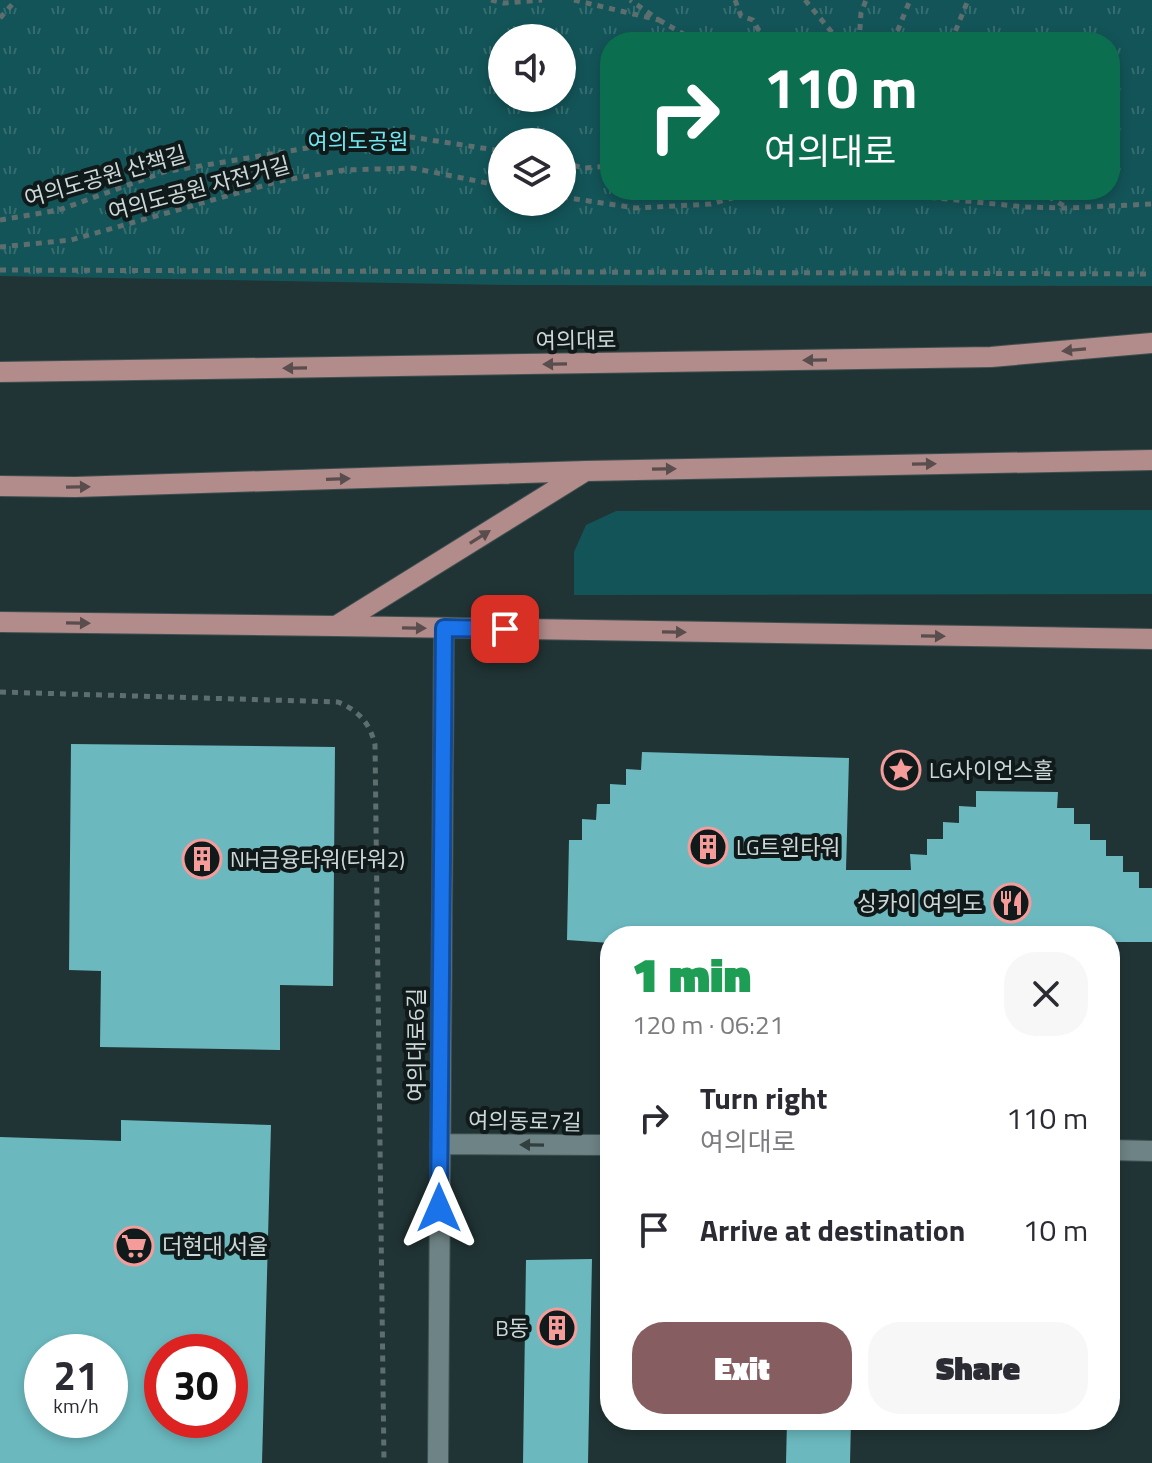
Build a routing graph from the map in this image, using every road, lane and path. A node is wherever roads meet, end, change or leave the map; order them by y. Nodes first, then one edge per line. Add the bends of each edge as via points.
1 (16, 0) edge
2 (491, 0) edge
3 (542, 0) edge
4 (574, 0) edge
5 (630, 0) edge
6 (735, 0) edge
7 (805, 0) edge
8 (866, 0) edge
9 (910, 0) edge
10 (968, 0) edge
11 (0, 18) edge
12 (659, 20) junction
13 (680, 32) edge
14 (760, 32) edge
15 (832, 32) edge
16 (860, 32) edge
17 (897, 32) edge
18 (955, 32) edge
19 (488, 149) edge
20 (576, 166) edge
21 (600, 167) edge
22 (488, 183) edge
23 (576, 199) edge
24 (725, 200) edge
25 (956, 200) edge
26 (1054, 200) edge
27 (1152, 204) edge
28 (1066, 208) junction
29 (0, 220) edge
30 (0, 247) edge
31 (0, 270) edge
32 (1152, 274) edge
33 (1152, 343) edge
34 (0, 372) edge
35 (1152, 460) edge
36 (586, 471) junction
37 (0, 486) edge
38 (0, 622) edge
39 (336, 626) junction
40 (444, 628) junction
41 (1152, 639) edge
42 (0, 692) edge
43 (440, 1144) junction
44 (600, 1145) edge
45 (1120, 1150) edge
46 (1152, 1151) edge
47 (384, 1463) edge
48 (438, 1463) edge

1 - 11 path
2 - 3 path
4 - 12 path
5 - 12 path
6 - 14 path via 741,16 753,20
7 - 15 path
8 - 16 path
9 - 17 path
10 - 18 path
12 - 13 path
19 - 29 path, 여의도공원 산책길 via 391,134 164,172 59,210
20 - 21 path
22 - 30 path, 여의도공원 자전거길 via 412,168 345,170 280,181 71,240
23 - 24 path via 636,208
25 - 28 path
26 - 28 path
27 - 28 path
31 - 32 path
33 -> 34 main road, 여의대로 via 991,357
36 -> 35 main road
37 -> 36 main road
39 -> 36 main road
38 -> 39 main road
39 -> 40 main road
40 -> 41 main road
40 - 43 street, 여의대로6길
42 - 47 path via 338,702 366,721 375,745
44 -> 43 street, 여의동로7길
43 - 48 street, 여의대로6길
45 - 46 street

